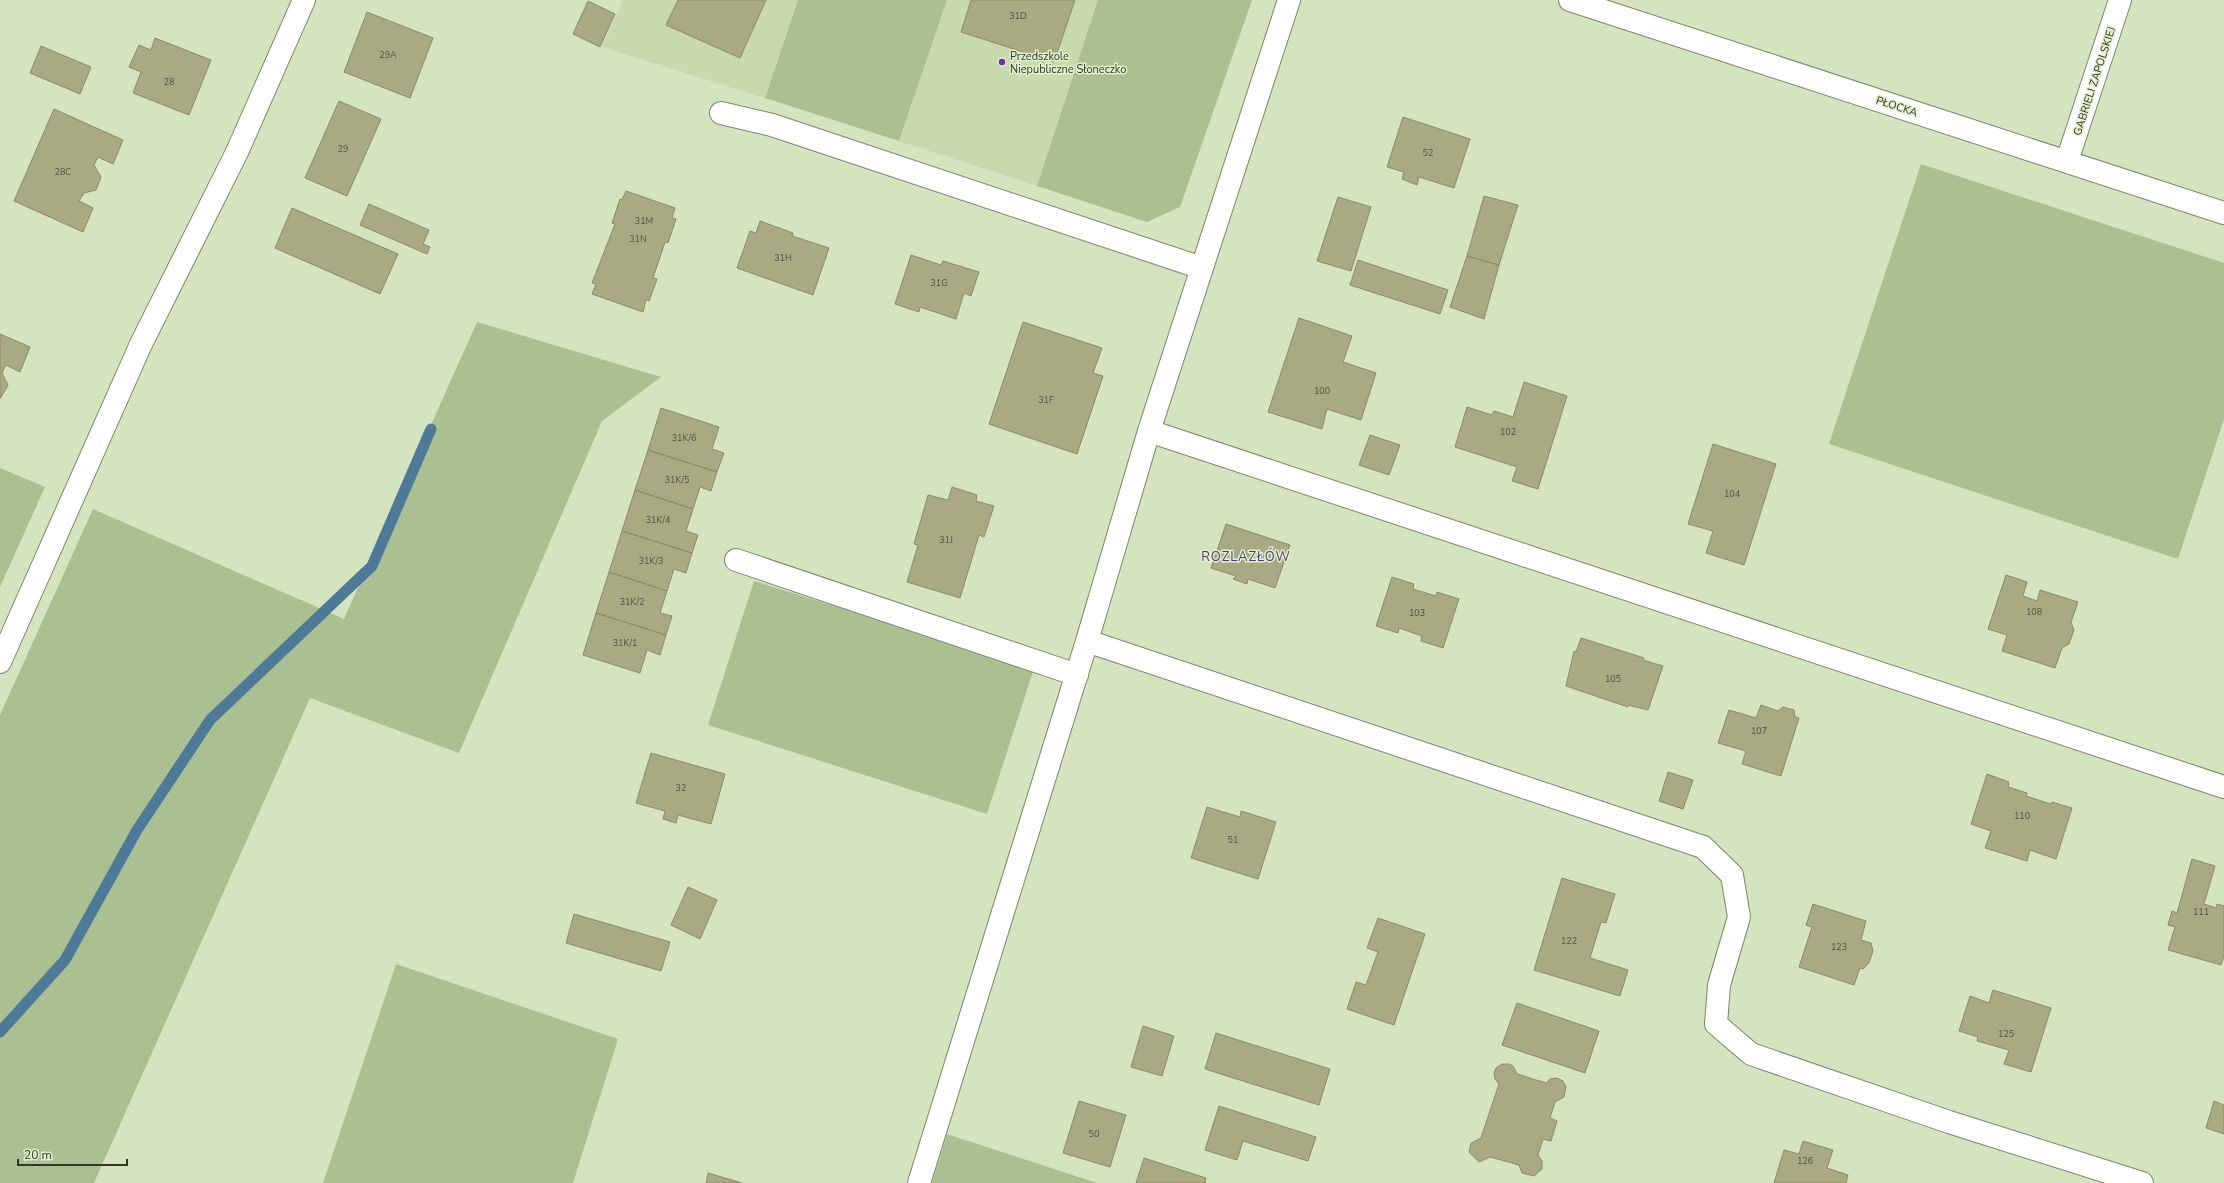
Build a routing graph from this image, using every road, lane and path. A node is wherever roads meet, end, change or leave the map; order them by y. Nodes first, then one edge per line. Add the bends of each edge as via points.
1 (304, 0) edge
2 (1289, 0) edge
3 (1570, 0) edge
4 (2120, 0) edge
5 (721, 113) dead end
6 (2067, 161) junction
7 (2224, 213) edge
8 (1202, 268) junction
9 (1149, 431) junction
10 (736, 560) dead end
11 (1087, 641) junction
12 (0, 662) edge
13 (1077, 674) junction
14 (2224, 787) edge
15 (919, 1183) edge
16 (2142, 1183) edge

1 - 12 street via 237,152 141,344
2 - 8 street
3 - 6 street, PŁOCKA
4 - 6 street, GABRIELI ZAPOLSKIEJ
5 - 8 street via 772,126
6 - 7 street, PŁOCKA
8 - 9 street
9 - 11 street
9 - 14 street
10 - 13 street
11 - 13 street
11 - 16 street via 1702,847 1732,875 1739,917 1719,985 1716,1024 1751,1054 1949,1122
13 - 15 street

